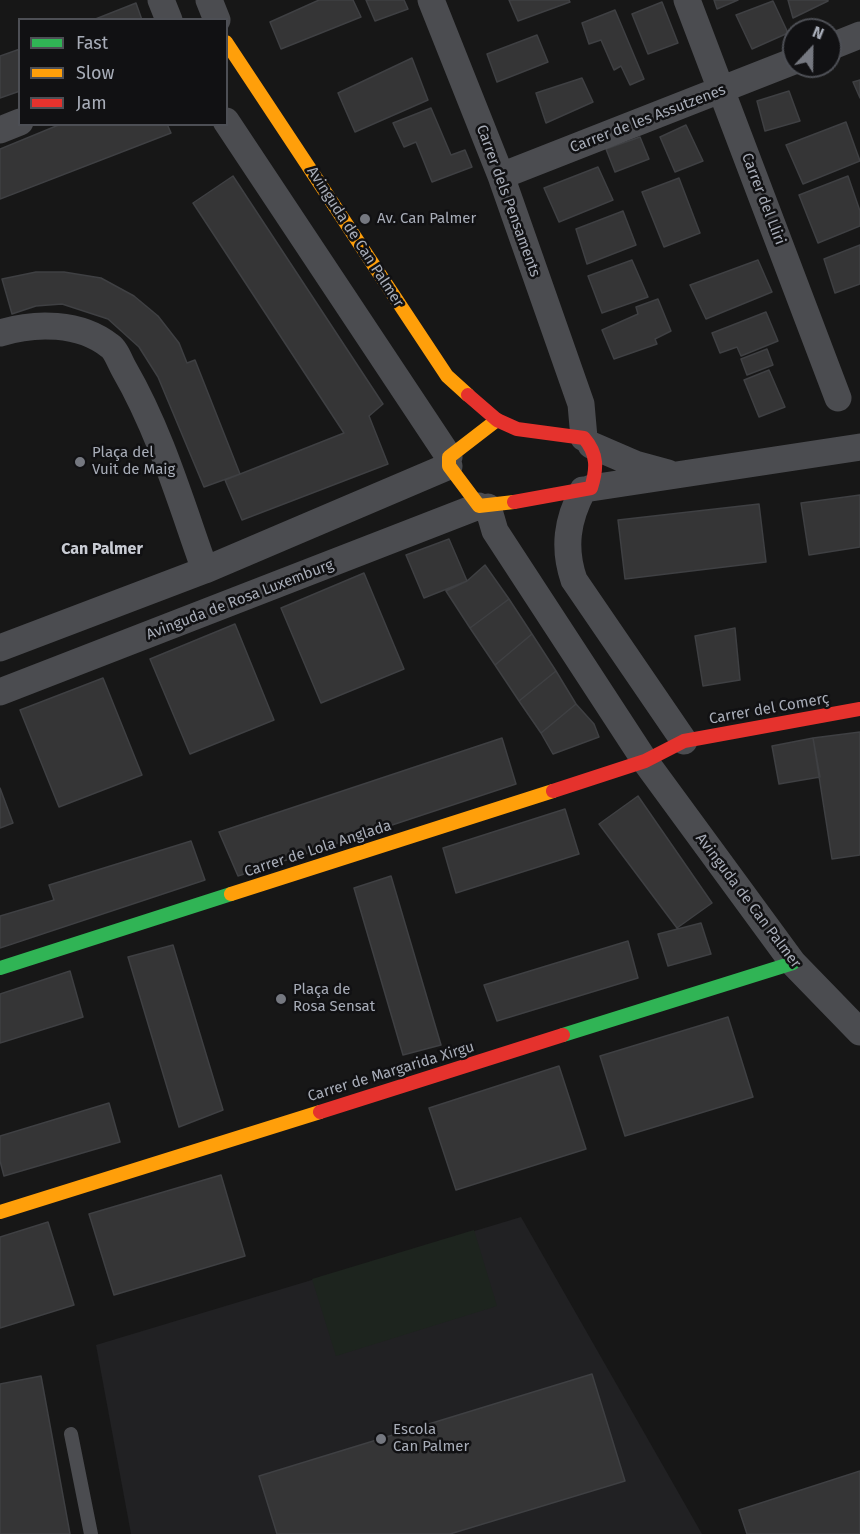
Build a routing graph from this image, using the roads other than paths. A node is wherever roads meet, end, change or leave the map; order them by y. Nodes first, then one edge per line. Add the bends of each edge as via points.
1 (161, 0) edge
2 (209, 0) edge
3 (431, 0) edge
4 (687, 0) edge
5 (168, 18) edge
6 (216, 18) edge
7 (860, 35) edge
8 (842, 42) edge
9 (228, 45) edge
10 (782, 66) edge
11 (722, 90) junction
12 (18, 123) edge
13 (228, 124) edge
14 (0, 130) edge
15 (501, 176) junction
16 (0, 332) edge
17 (838, 398) dead end
18 (581, 404) junction
19 (497, 420) junction
20 (596, 446) junction
21 (860, 447) edge
22 (449, 461) junction
23 (678, 475) junction
24 (587, 489) junction
25 (482, 514) junction
26 (206, 570) junction
27 (0, 648) edge
28 (0, 692) edge
29 (860, 709) edge
30 (684, 741) junction
31 (645, 761) junction
32 (793, 963) junction
33 (0, 968) edge
34 (860, 1032) edge
35 (0, 1212) edge
36 (71, 1434) dead end
37 (91, 1534) edge

1 - 5 street
2 - 6 street
3 - 15 street, Carrer dels Pensaments
4 - 11 street, Carrer del Lliri
7 - 8 street
9 - 19 street, Avinguda de Can Palmer via 447,376
10 - 11 street, Carrer de les Assutzenes
11 - 15 street, Carrer de les Assutzenes
11 - 17 street, Carrer del Lliri
12 - 14 street
13 - 22 street
15 - 18 street, Carrer dels Pensaments
16 - 26 street via 19,327 73,327 111,346 158,441
18 - 20 street, Carrer dels Pensaments
18 - 20 street, Carrer dels Pensaments via 600,437
19 - 20 street via 517,429
19 - 22 street
20 - 23 street via 652,470
20 - 24 street via 597,472
21 - 23 street
22 - 25 street
22 - 26 street
23 - 24 street
24 - 25 street
24 - 30 street via 574,509 568,531 566,549 574,580
25 - 28 street, Avinguda de Rosa Luxemburg
25 - 31 street, Avinguda de Can Palmer
26 - 27 street
29 - 30 street, Carrer del Comerç
30 - 31 street
31 - 32 street, Avinguda de Can Palmer
31 - 33 street, Carrer de Lola Anglada
32 - 34 street, Avinguda de Can Palmer
32 - 35 street, Carrer de Margarida Xirgu
36 - 37 lane

